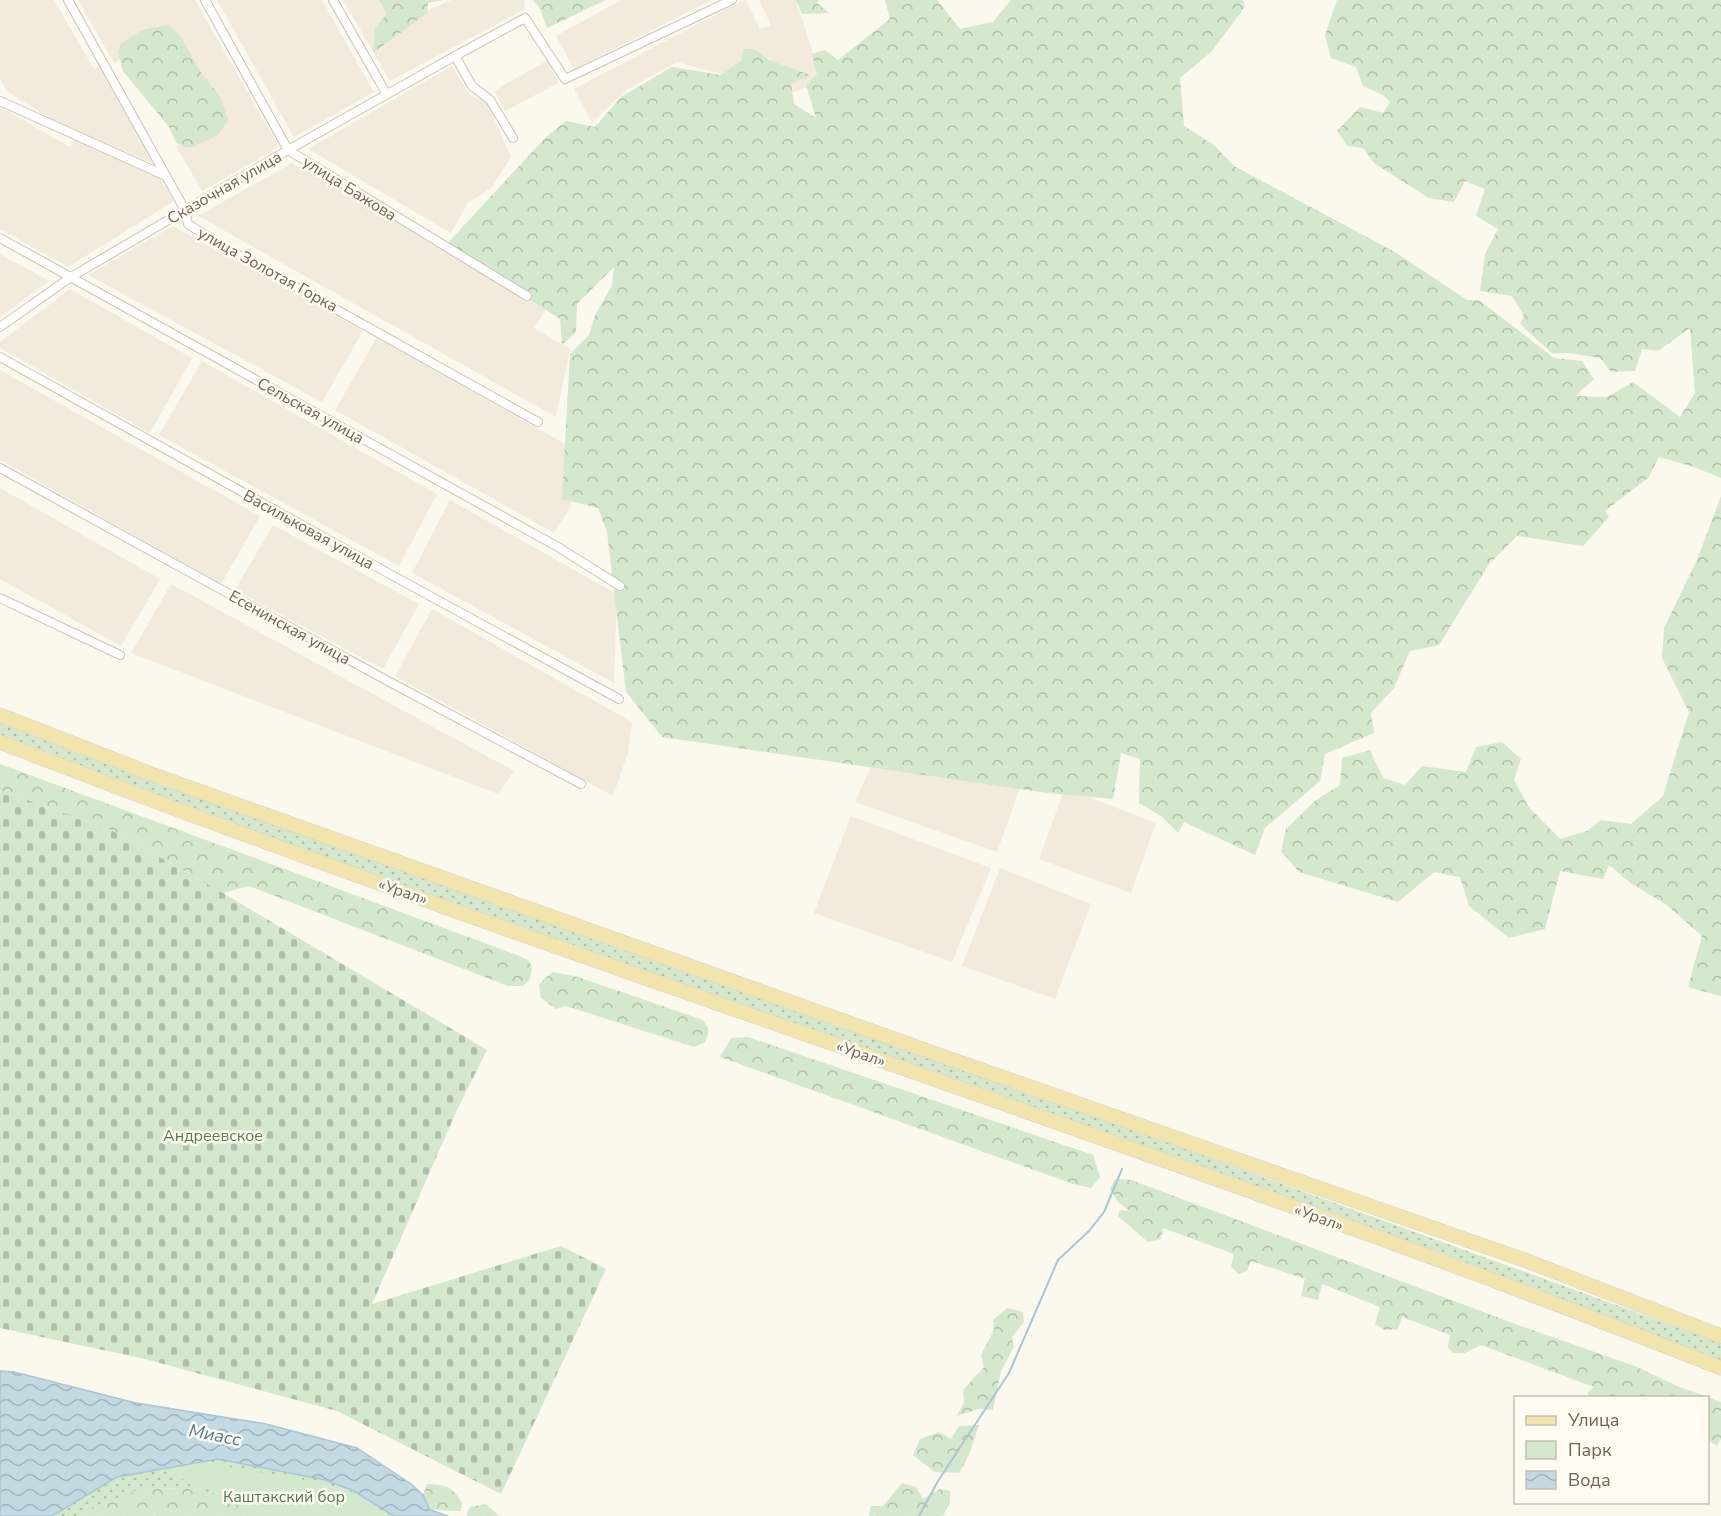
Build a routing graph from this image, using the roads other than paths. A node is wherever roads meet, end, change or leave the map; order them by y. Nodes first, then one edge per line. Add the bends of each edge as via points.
1 (68, 0) edge
2 (205, 0) edge
3 (333, 0) edge
4 (732, 0) edge
5 (455, 56) junction
6 (386, 93) junction
7 (0, 101) edge
8 (513, 138) dead end
9 (288, 150) junction
10 (166, 176) junction
11 (185, 210) junction
12 (0, 238) edge
13 (71, 277) junction
14 (527, 296) dead end
15 (0, 327) edge
16 (0, 357) edge
17 (538, 422) dead end
18 (0, 468) edge
19 (620, 586) dead end
20 (0, 598) edge
21 (120, 655) dead end
22 (619, 699) dead end
23 (0, 715) edge
24 (0, 742) edge
25 (581, 784) dead end
26 (1721, 1336) edge
27 (1721, 1368) edge

1 - 10 street, улица Золотая Горка
2 - 9 street, улица Бажова
3 - 6 street
4 - 5 street, Сказочная улица via 565,79 525,18
5 - 6 street, Сказочная улица
5 - 8 street via 472,86 490,100
6 - 9 street, Сказочная улица
7 - 10 street
9 - 11 street, Сказочная улица
9 - 14 street, улица Бажова
10 - 11 street, улица Золотая Горка
11 - 13 street, Сказочная улица
11 - 17 street, улица Золотая Горка via 188,224 228,249
12 - 13 street, Сельская улица
13 - 15 street, Сказочная улица
13 - 19 street, Сельская улица via 558,547
16 - 22 street, Васильковая улица
18 - 25 street, Есенинская улица
20 - 21 street
23 - 26 main road, «Урал» via 176,783 1527,1261
24 - 27 main road, «Урал» via 370,880 1509,1285

